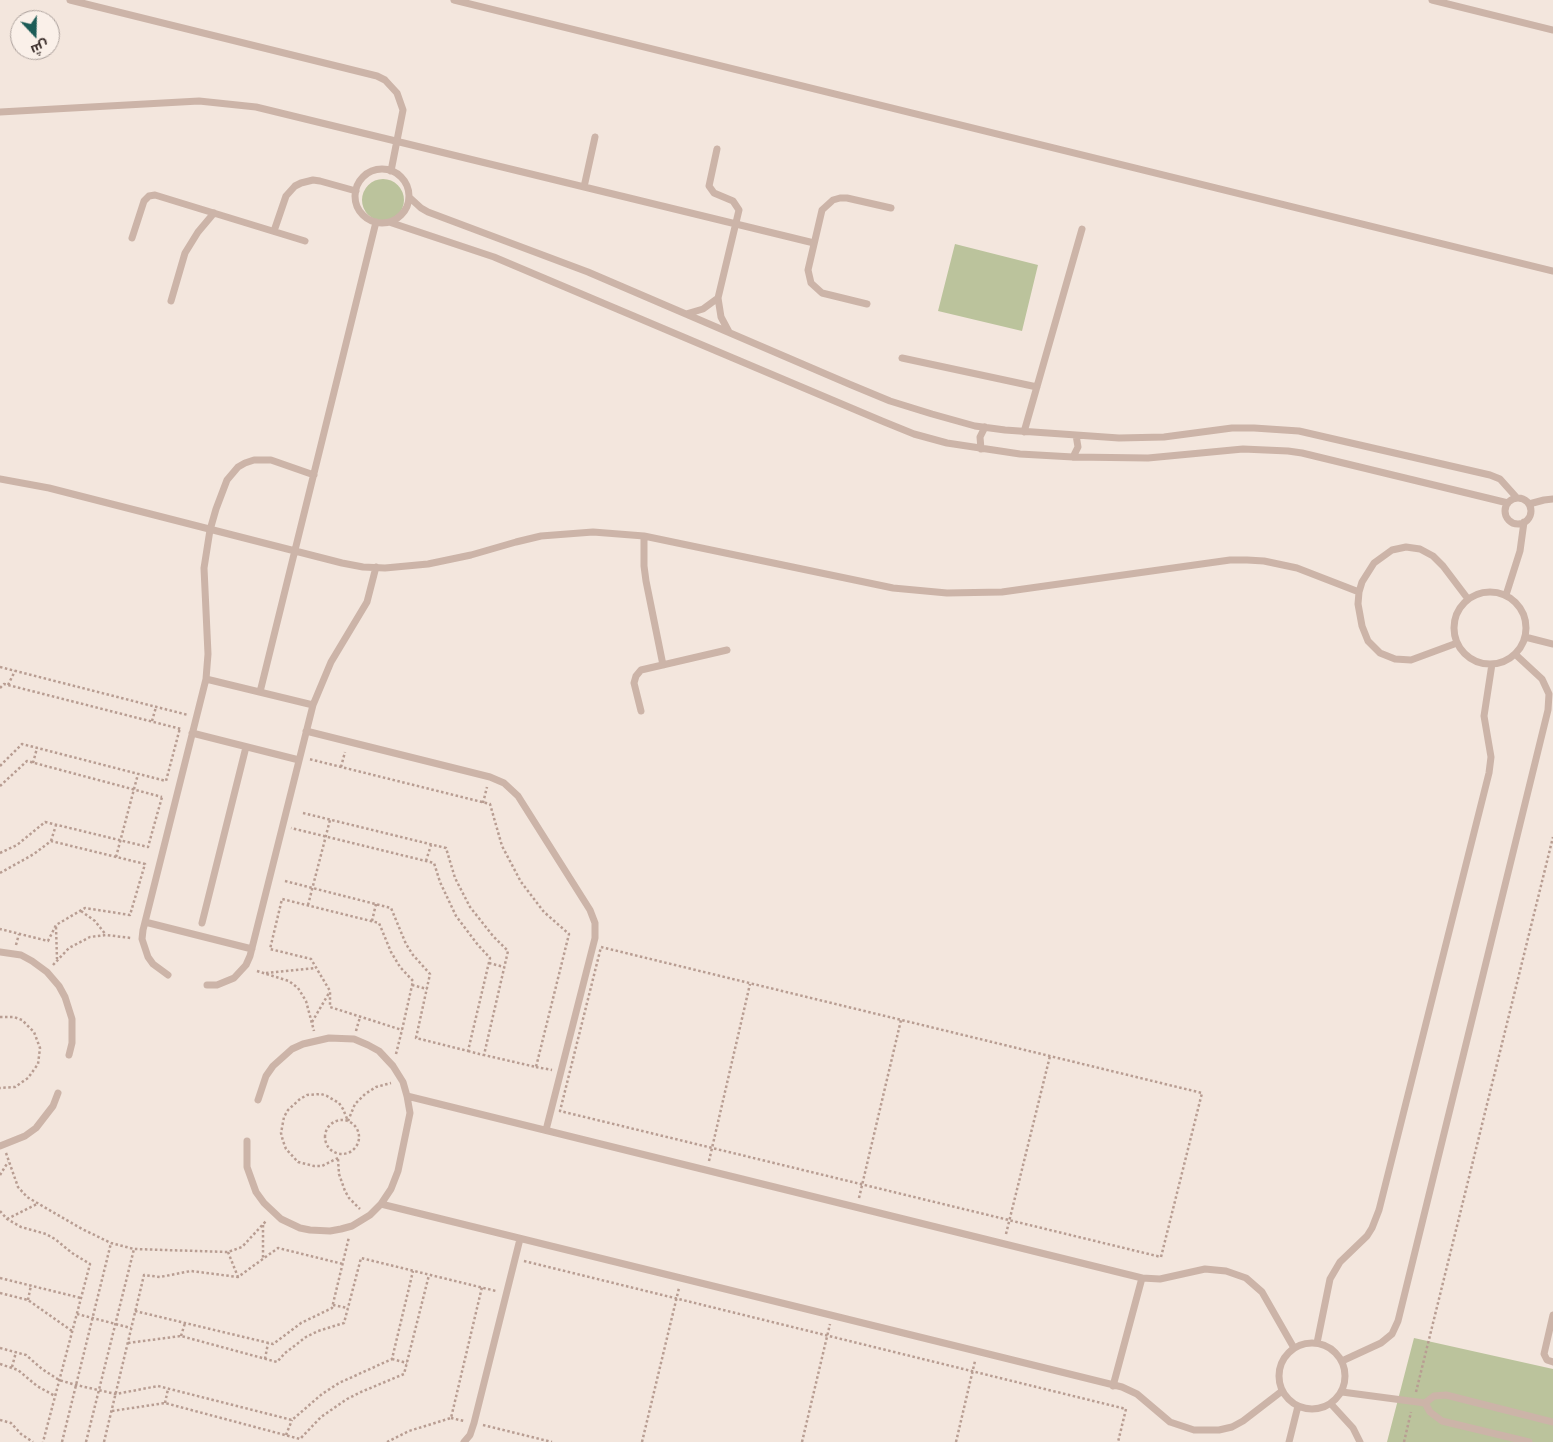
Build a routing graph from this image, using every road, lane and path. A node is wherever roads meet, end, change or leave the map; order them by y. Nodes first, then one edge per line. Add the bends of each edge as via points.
1 (70, 0) edge
2 (454, 0) edge
3 (1432, 0) edge
4 (1553, 30) edge
5 (0, 112) edge
6 (596, 137) dead end
7 (397, 141) junction
8 (717, 149) dead end
9 (391, 171) junction
10 (584, 187) junction
11 (356, 191) junction
12 (409, 197) junction
13 (891, 208) dead end
14 (214, 213) junction
15 (376, 222) junction
16 (389, 222) junction
17 (737, 224) junction
18 (1082, 229) dead end
19 (274, 231) junction
20 (132, 238) dead end
21 (305, 241) dead end
22 (814, 243) junction
23 (1553, 271) edge
24 (718, 298) junction
25 (171, 301) dead end
26 (867, 304) dead end
27 (686, 314) junction
28 (729, 332) junction
29 (902, 358) dead end
30 (1037, 387) junction
31 (985, 427) junction
32 (1024, 432) junction
33 (1076, 435) junction
34 (981, 449) junction
35 (1074, 457) junction
36 (314, 475) junction
37 (0, 479) edge
38 (1517, 498) junction
39 (1553, 499) edge
40 (1508, 503) junction
41 (1529, 504) junction
42 (1524, 522) junction
43 (210, 530) junction
44 (644, 536) junction
45 (376, 568) junction
46 (1359, 592) junction
47 (1506, 595) junction
48 (1468, 600) junction
49 (1525, 637) junction
50 (1457, 643) junction
51 (1553, 644) edge
52 (727, 650) dead end
53 (1515, 654) junction
54 (1492, 664) junction
55 (662, 665) junction
56 (0, 667) edge
57 (15, 671) junction
58 (206, 679) junction
59 (8, 685) junction
60 (0, 688) edge
61 (260, 692) junction
62 (313, 705) junction
63 (156, 707) junction
64 (641, 711) dead end
65 (196, 717) junction
66 (152, 721) junction
67 (306, 731) junction
68 (192, 733) junction
69 (348, 741) junction
70 (246, 747) junction
71 (37, 748) junction
72 (299, 758) junction
73 (33, 763) junction
74 (0, 766) edge
75 (340, 767) junction
76 (138, 774) junction
77 (490, 777) junction
78 (0, 786) edge
79 (134, 790) junction
80 (482, 803) junction
81 (303, 813) dead end
82 (330, 820) junction
83 (56, 825) junction
84 (282, 826) junction
85 (326, 837) junction
86 (1553, 838) edge
87 (51, 841) junction
88 (121, 841) junction
89 (430, 845) junction
90 (0, 853) edge
91 (116, 857) junction
92 (426, 861) junction
93 (0, 873) edge
94 (285, 881) dead end
95 (312, 888) junction
96 (376, 904) junction
97 (308, 905) junction
98 (81, 911) junction
99 (372, 921) junction
100 (145, 922) junction
101 (202, 922) dead end
102 (56, 925) junction
103 (0, 929) edge
104 (106, 935) junction
105 (131, 938) dead end
106 (252, 949) junction
107 (0, 952) edge
108 (58, 959) junction
109 (489, 963) junction
110 (504, 967) junction
111 (316, 968) junction
112 (257, 971) dead end
113 (48, 972) junction
114 (263, 974) junction
115 (168, 975) dead end
116 (750, 983) junction
117 (207, 985) dead end
118 (412, 985) junction
119 (427, 989) junction
120 (330, 991) junction
121 (0, 1017) edge
122 (901, 1020) junction
123 (312, 1022) junction
124 (402, 1030) junction
125 (315, 1040) junction
126 (468, 1051) junction
127 (69, 1055) dead end
128 (484, 1055) junction
129 (1050, 1056) junction
130 (393, 1066) junction
131 (536, 1067) junction
132 (561, 1072) junction
133 (403, 1082) junction
134 (0, 1088) edge
135 (58, 1093) dead end
136 (407, 1096) junction
137 (258, 1100) dead end
138 (348, 1121) junction
139 (546, 1130) junction
140 (247, 1141) dead end
141 (2, 1146) edge
142 (712, 1148) junction
143 (338, 1153) junction
144 (338, 1158) junction
145 (8, 1162) junction
146 (706, 1170) junction
147 (0, 1175) edge
148 (862, 1184) junction
149 (38, 1203) junction
150 (381, 1204) junction
151 (857, 1207) junction
152 (0, 1212) edge
153 (273, 1213) junction
154 (370, 1215) junction
155 (7, 1219) junction
156 (1010, 1220) junction
157 (263, 1225) junction
158 (352, 1226) junction
159 (520, 1239) junction
160 (111, 1243) junction
161 (1004, 1243) junction
162 (134, 1249) junction
163 (228, 1252) junction
164 (263, 1259) junction
165 (343, 1264) junction
166 (522, 1270) dead end
167 (413, 1271) junction
168 (429, 1275) junction
169 (238, 1277) junction
170 (0, 1278) edge
171 (1142, 1278) junction
172 (681, 1279) junction
173 (31, 1286) junction
174 (482, 1287) junction
175 (0, 1293) edge
176 (506, 1293) junction
177 (81, 1298) junction
178 (676, 1298) junction
179 (28, 1300) junction
180 (333, 1305) junction
181 (348, 1308) junction
182 (135, 1311) junction
183 (77, 1314) junction
184 (1553, 1315) edge
185 (832, 1316) junction
186 (92, 1318) junction
187 (185, 1323) junction
188 (116, 1324) junction
189 (131, 1328) junction
190 (72, 1331) junction
191 (181, 1336) junction
192 (827, 1336) junction
193 (1550, 1336) edge
194 (268, 1343) junction
195 (1317, 1343) junction
196 (128, 1344) junction
197 (0, 1348) edge
198 (1294, 1348) junction
199 (16, 1352) junction
200 (978, 1352) junction
201 (265, 1359) junction
202 (392, 1359) junction
203 (1342, 1361) junction
204 (1553, 1362) edge
205 (407, 1363) junction
206 (0, 1364) edge
207 (12, 1367) junction
208 (973, 1372) junction
209 (59, 1380) junction
210 (76, 1386) junction
211 (1114, 1386) junction
212 (168, 1389) junction
213 (99, 1391) junction
214 (1282, 1391) junction
215 (1342, 1392) junction
216 (116, 1394) junction
217 (55, 1396) junction
218 (1414, 1401) junction
219 (1425, 1403) junction
220 (165, 1404) junction
221 (1331, 1404) junction
222 (1298, 1406) junction
223 (112, 1411) junction
224 (0, 1420) edge
225 (292, 1420) junction
226 (1553, 1422) edge
227 (482, 1425) dead end
228 (286, 1435) junction
229 (33, 1442) edge
230 (43, 1442) edge
231 (62, 1442) edge
232 (86, 1442) edge
233 (104, 1442) edge
234 (387, 1442) edge
235 (464, 1442) edge
236 (552, 1442) edge
237 (642, 1442) edge
238 (802, 1442) edge
239 (956, 1442) edge
240 (1118, 1442) edge
241 (1289, 1442) edge
242 (1360, 1442) edge
243 (1404, 1442) edge
244 (1529, 1442) edge

1 - 7 lane via 377,76 392,86 401,101 402,119
2 - 23 lane
3 - 4 lane
5 - 7 lane via 179,101 218,102 256,107
6 - 10 lane
7 - 9 lane
7 - 10 lane
8 - 17 lane via 709,186 714,193 736,203 740,214
9 - 11 lane via 378,170 366,175
9 - 12 lane via 402,178
10 - 17 lane
11 - 15 lane via 360,211
11 - 19 lane via 320,181 301,183 286,196
12 - 16 lane via 401,215
12 - 27 lane via 428,212 535,251
13 - 22 lane via 847,198 832,200 822,210
14 - 19 lane
14 - 20 lane via 152,195 144,201
14 - 25 lane via 185,253
15 - 16 lane
15 - 36 lane
16 - 34 lane via 494,257 914,434
17 - 22 lane
17 - 24 lane
18 - 30 lane
19 - 21 lane
22 - 26 lane via 808,270 814,287 822,293
24 - 27 lane via 703,309
24 - 28 lane via 721,317
27 - 28 lane
28 - 31 lane via 890,401
29 - 30 lane
30 - 32 lane
31 - 32 lane
31 - 34 lane via 980,437
32 - 33 lane
33 - 35 lane via 1078,447
33 - 38 lane via 1142,439 1232,428 1299,431 1490,475 1500,479
34 - 35 lane
35 - 40 lane via 1148,458 1243,449 1288,451
36 - 43 lane via 271,460 254,460 238,467 227,480
36 - 61 lane
37 - 43 lane via 49,488
38 - 40 lane
38 - 41 lane
39 - 41 lane
40 - 42 lane via 1505,512 1510,520
41 - 42 lane via 1530,514
42 - 47 lane via 1520,551
43 - 45 lane via 342,563
43 - 58 lane via 204,568
44 - 45 lane via 558,534 449,560
44 - 46 lane via 893,588 947,593 1002,592 1230,560 1264,561 1297,568
44 - 55 lane via 644,566
45 - 62 lane via 367,602 331,662
46 - 48 lane via 1374,563 1392,550 1406,547 1420,549 1433,556
46 - 50 lane via 1362,626 1368,641 1380,653 1395,659 1412,660
47 - 48 lane via 1482,592
47 - 49 lane via 1523,613
48 - 50 lane via 1455,620
49 - 51 lane
49 - 53 lane
50 - 54 lane via 1475,661
52 - 55 lane
53 - 54 lane
53 - 203 lane via 1546,686 1549,702 1543,730 1398,1321 1392,1334 1381,1343
54 - 195 lane via 1484,716 1489,772 1379,1210 1367,1236 1340,1262 1330,1279
55 - 64 lane via 641,670 636,676 634,683
56 - 57 path
57 - 59 path
57 - 63 path
58 - 61 lane
58 - 65 lane
59 - 60 path
59 - 66 path
61 - 62 lane
62 - 67 lane
63 - 65 path
63 - 66 path
65 - 68 lane
66 - 76 path via 180,728 166,781
67 - 69 lane
67 - 72 lane
68 - 70 lane
68 - 100 lane
69 - 75 path
69 - 77 lane
70 - 72 lane
70 - 101 lane
71 - 73 path
71 - 74 path via 22,744
71 - 76 path
72 - 75 path
72 - 84 lane
73 - 78 path via 27,762
73 - 79 path
75 - 80 path
76 - 79 path
77 - 80 path
77 - 132 lane via 504,783 518,796 595,923 595,938
79 - 88 path
79 - 88 path via 162,797 148,847
80 - 131 path via 490,804 502,846 521,882 544,912 569,934
81 - 82 path
82 - 85 path
82 - 89 path
83 - 87 path
83 - 88 path
83 - 90 path via 44,822
84 - 85 path
84 - 106 lane
85 - 92 path
85 - 95 path
86 - 218 path
87 - 91 path
87 - 93 path
88 - 91 path
89 - 92 path
89 - 110 path via 446,848 455,878 470,907 508,951
91 - 98 path via 145,864 130,915 85,908
92 - 109 path via 434,863 456,916 490,958
94 - 95 path
95 - 96 path
95 - 97 path
96 - 99 path
96 - 119 path via 391,908 406,944 430,974
97 - 99 path
97 - 111 path via 282,899 270,949 311,959
98 - 102 path
98 - 104 path
99 - 118 path via 379,923 391,952
100 - 106 lane
100 - 115 lane via 142,939 148,957
102 - 103 path via 48,941
102 - 108 path
104 - 105 path
104 - 108 path via 82,940
106 - 117 lane via 246,965 234,978 217,985
107 - 113 lane via 21,955
108 - 113 path
109 - 110 path
109 - 126 path
110 - 128 path
111 - 114 path
111 - 120 path
112 - 114 path
113 - 127 lane via 70,1008 73,1031
114 - 123 path via 288,981 298,988
116 - 122 path
116 - 142 path
116 - 142 path via 602,946 560,1111
118 - 119 path
118 - 124 path
119 - 126 path via 416,1038
120 - 123 path
120 - 124 path via 330,1007
121 - 134 path via 22,1020 34,1032 40,1048 38,1064 28,1078 15,1087
122 - 129 path
122 - 148 path
123 - 125 path
124 - 130 path
125 - 130 lane via 354,1039 379,1051
125 - 137 lane via 292,1049 282,1057 266,1076
126 - 128 path
128 - 131 path
129 - 156 path
129 - 156 path via 1202,1093 1161,1257
130 - 133 lane
131 - 132 path
132 - 139 lane
133 - 136 lane
133 - 138 path via 370,1090 356,1104
135 - 141 lane via 53,1106 36,1128
136 - 139 lane
136 - 150 lane via 410,1113 398,1171
138 - 143 path via 358,1133 357,1144 349,1152
138 - 143 path via 336,1121 325,1135 328,1146
138 - 144 path via 339,1103 327,1096 314,1094 294,1104 284,1117 283,1141 298,1162 322,1166
139 - 146 lane
140 - 153 lane via 247,1167 251,1180
141 - 145 path
142 - 146 path
142 - 148 path
143 - 144 path
144 - 154 path via 345,1191 355,1205
145 - 147 path
145 - 149 path via 18,1187
146 - 151 lane
148 - 151 path
148 - 156 path
149 - 155 path
149 - 160 path
150 - 154 lane
150 - 159 lane
151 - 161 lane
152 - 155 path
153 - 157 path
153 - 158 lane via 290,1224 310,1230 330,1231
154 - 158 lane
155 - 177 path via 46,1234 90,1264
156 - 161 path
157 - 163 path via 242,1246
157 - 164 path
158 - 165 path
159 - 172 lane
159 - 176 lane
160 - 162 path
160 - 186 path
161 - 171 lane
162 - 163 path
162 - 188 path
163 - 169 path
164 - 165 path via 278,1248
164 - 169 path
165 - 180 path
166 - 178 path via 524,1260
167 - 168 path
167 - 181 path via 361,1258
167 - 202 path
168 - 174 path
168 - 205 path
169 - 182 path via 191,1270 160,1277 144,1275
170 - 173 path
171 - 198 lane via 1160,1279 1205,1269 1236,1274 1262,1292
171 - 211 lane
172 - 178 path
172 - 185 lane
173 - 177 path
173 - 179 path
174 - 176 path
174 - 234 path via 451,1418 409,1431
175 - 179 path
176 - 235 lane via 473,1429
177 - 183 path
178 - 192 path
178 - 237 path
179 - 190 path
180 - 181 path
180 - 194 path via 273,1344
181 - 201 path via 344,1323 306,1337 277,1362
182 - 187 path
182 - 189 path
183 - 186 path
183 - 190 path
184 - 193 lane
185 - 192 path
185 - 200 lane
186 - 188 path
186 - 210 path
187 - 191 path
187 - 194 path
188 - 189 path
188 - 213 path
189 - 196 path
190 - 209 path
191 - 196 path
191 - 201 path
192 - 208 path
192 - 238 path
193 - 204 lane via 1544,1354
194 - 201 path
195 - 198 lane
195 - 203 lane via 1332,1348
196 - 216 path
197 - 199 path
198 - 214 lane via 1280,1367
199 - 207 path
199 - 209 path via 26,1355
200 - 208 path
200 - 211 lane
202 - 205 path
202 - 225 path via 339,1383
203 - 215 lane via 1346,1376
205 - 228 path via 404,1374 347,1399 300,1439
206 - 207 path
207 - 217 path
208 - 239 path
208 - 240 path via 1126,1410
209 - 210 path
209 - 217 path
210 - 213 path
210 - 231 path
211 - 214 lane via 1137,1394 1170,1422 1206,1432 1225,1429 1243,1421
212 - 216 path via 158,1386
212 - 220 path
212 - 225 path
213 - 216 path
213 - 232 path
214 - 222 lane
215 - 218 lane
215 - 221 lane
216 - 223 path
217 - 230 path
218 - 219 lane
218 - 243 path
219 - 226 lane via 1434,1396 1446,1395
219 - 244 lane via 1430,1412 1442,1420
220 - 223 path
220 - 228 path
221 - 222 lane via 1315,1409
221 - 242 lane via 1353,1428
222 - 241 lane
223 - 233 path
224 - 229 path via 11,1423
225 - 228 path
227 - 236 path

